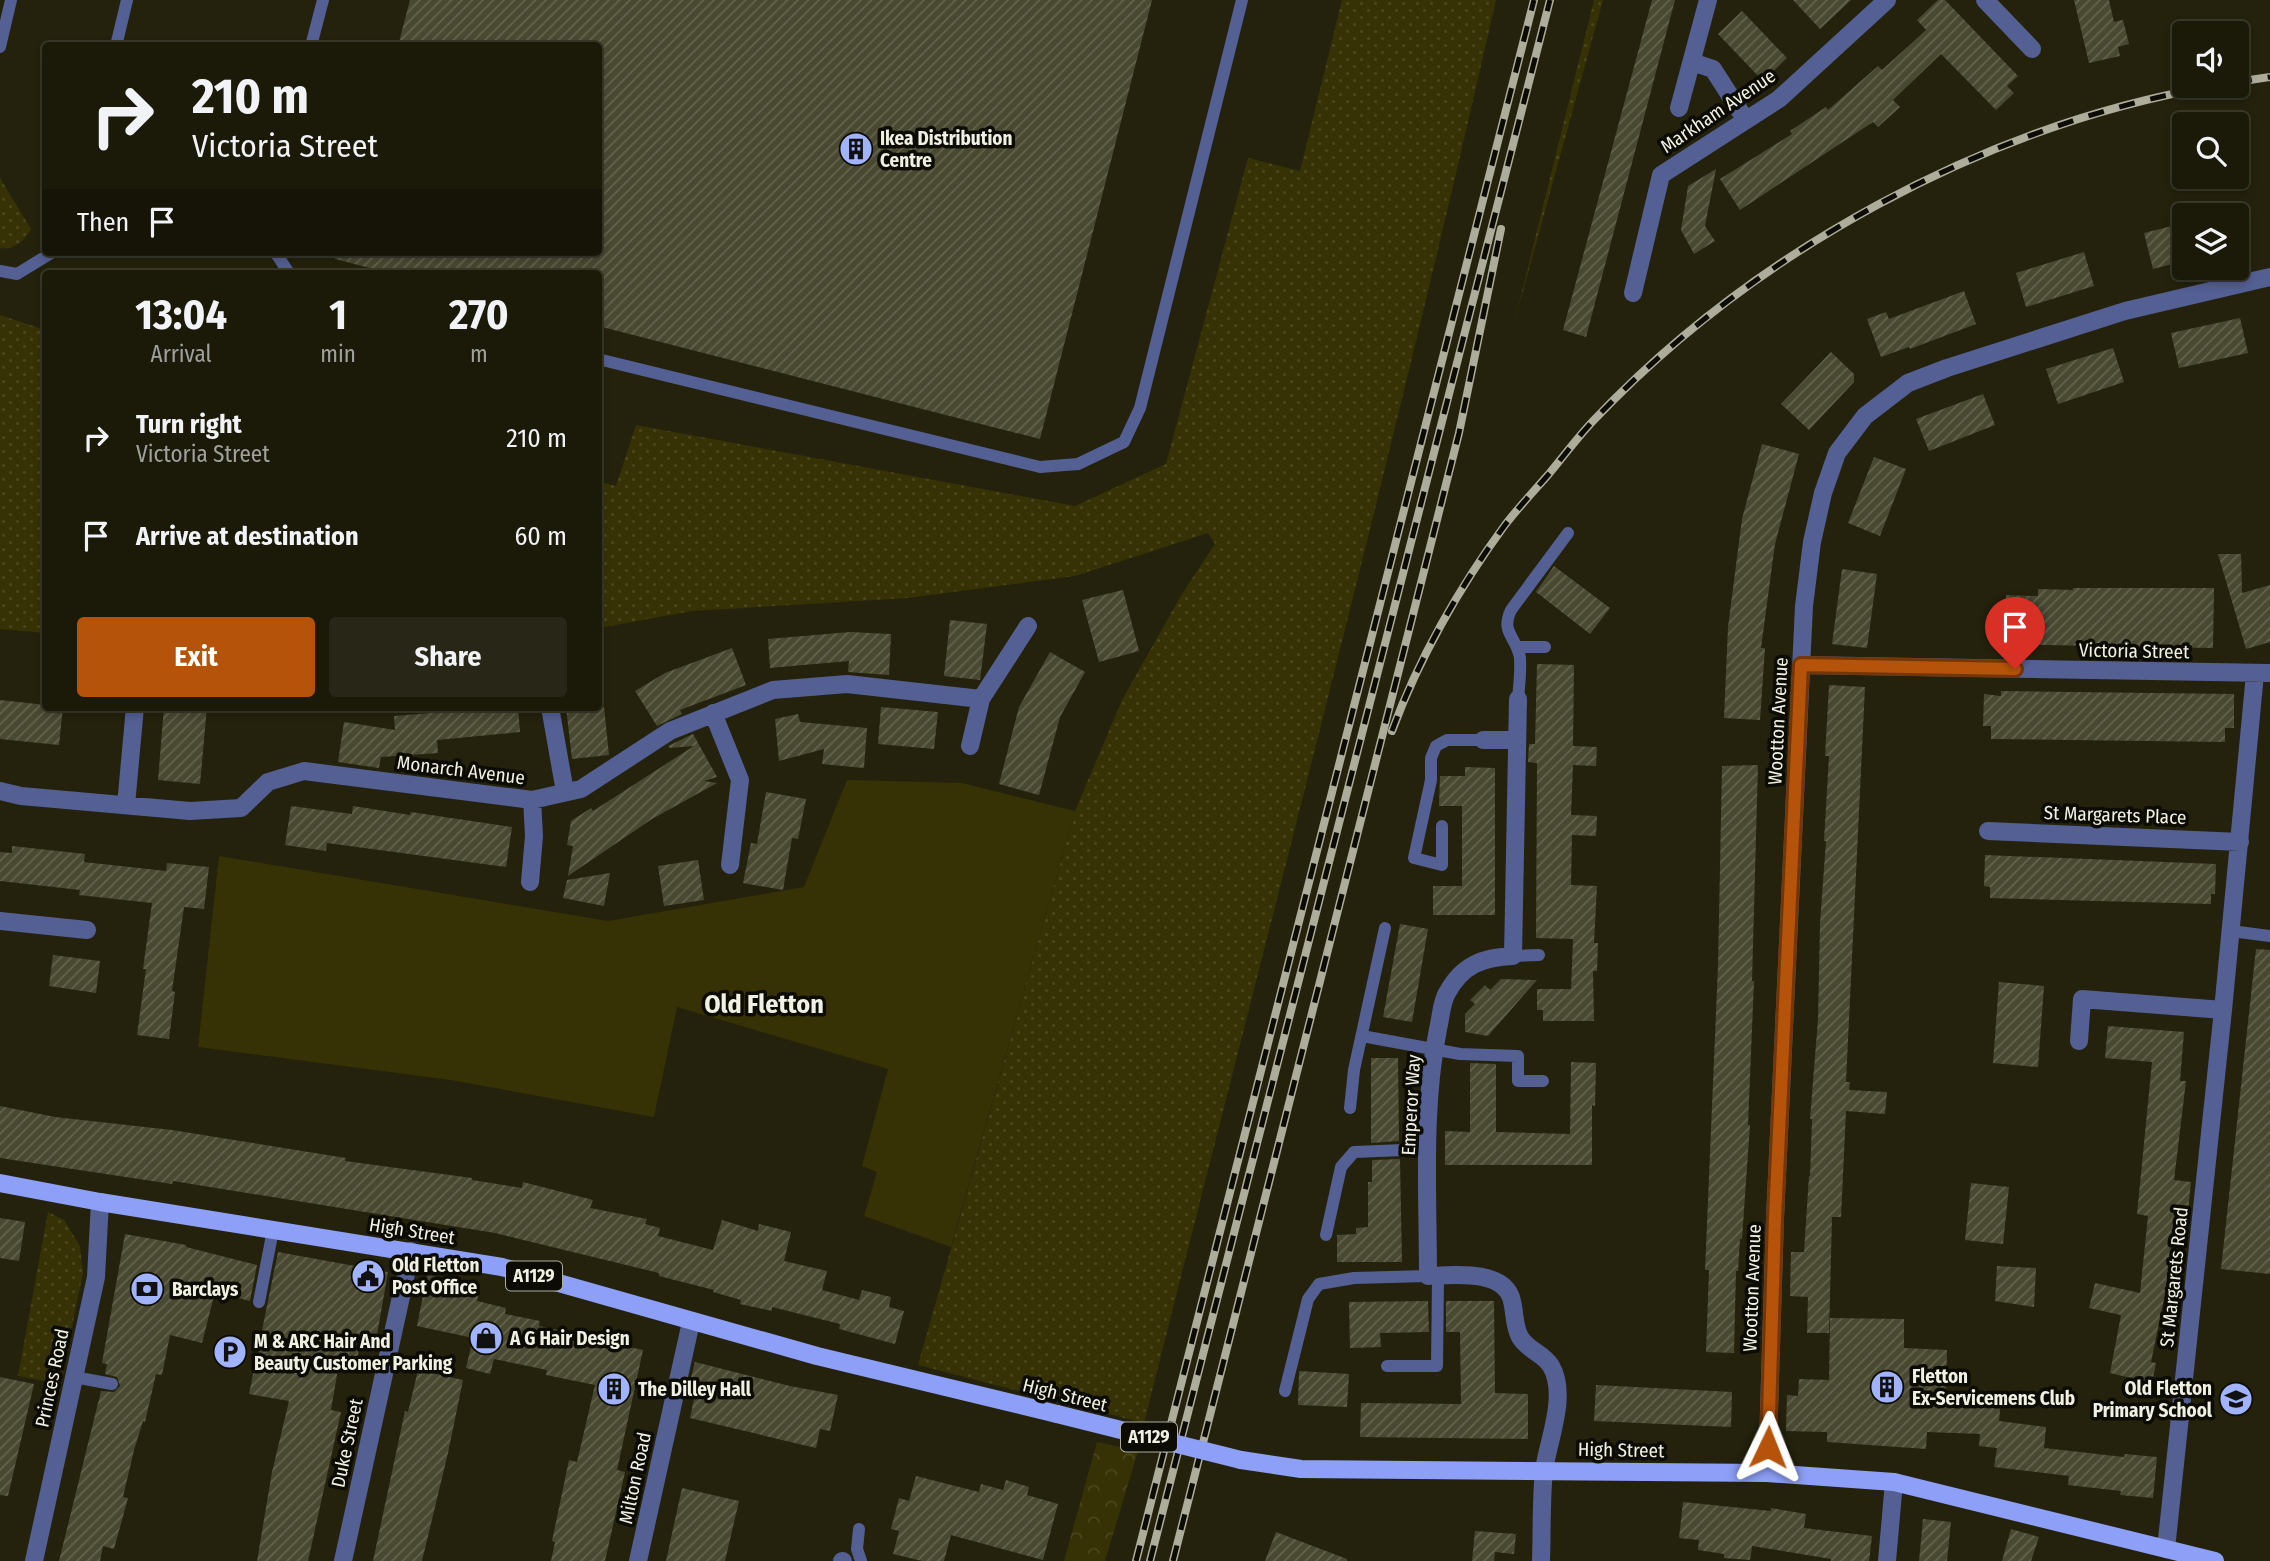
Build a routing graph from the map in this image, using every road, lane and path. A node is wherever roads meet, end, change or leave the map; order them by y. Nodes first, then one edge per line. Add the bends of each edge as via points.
1 (11, 0) edge
2 (127, 0) edge
3 (323, 0) edge
4 (1242, 0) edge
5 (1708, 0) edge
6 (1888, 0) edge
7 (1985, 0) edge
8 (117, 42) edge
9 (313, 42) edge
10 (0, 47) edge
11 (2032, 49) dead end
12 (1692, 62) junction
13 (1679, 108) dead end
14 (1745, 119) junction
15 (46, 256) edge
16 (0, 271) edge
17 (2270, 277) edge
18 (1633, 293) dead end
19 (602, 360) edge
20 (1568, 533) dead end
21 (1028, 626) dead end
22 (1517, 647) junction
23 (1545, 647) dead end
24 (1801, 665) junction
25 (2263, 674) edge
26 (981, 699) junction
27 (1518, 699) joint
28 (135, 711) edge
29 (551, 711) edge
30 (713, 713) junction
31 (1483, 740) joint
32 (1517, 740) junction
33 (970, 746) dead end
34 (0, 790) edge
35 (565, 792) junction
36 (531, 800) junction
37 (126, 805) junction
38 (1442, 826) dead end
39 (1988, 831) dead end
40 (2240, 842) junction
41 (730, 865) dead end
42 (530, 882) dead end
43 (0, 921) edge
44 (1385, 928) dead end
45 (87, 930) dead end
46 (2231, 931) junction
47 (2270, 936) edge
48 (1539, 955) dead end
49 (1513, 956) junction
50 (2223, 1010) junction
51 (1362, 1036) junction
52 (2079, 1041) dead end
53 (1434, 1049) junction
54 (1543, 1081) dead end
55 (1350, 1108) dead end
56 (1429, 1149) junction
57 (0, 1183) edge
58 (100, 1202) junction
59 (273, 1230) junction
60 (1326, 1235) dead end
61 (411, 1251) junction
62 (1433, 1276) junction
63 (259, 1302) dead end
64 (691, 1322) junction
65 (1387, 1366) dead end
66 (74, 1377) junction
67 (111, 1384) dead end
68 (1285, 1391) dead end
69 (1544, 1469) junction
70 (1767, 1473) junction
71 (1894, 1482) junction
72 (859, 1529) dead end
73 (2166, 1549) junction
74 (34, 1561) edge
75 (343, 1561) edge
76 (638, 1561) edge
77 (861, 1561) edge
78 (1541, 1561) edge
79 (1887, 1561) edge
80 (2215, 1561) edge

1 - 10 lane
2 - 8 lane
3 - 9 lane
4 - 19 lane via 1140,408 1124,442 1078,464 1040,467
5 - 12 street
6 - 14 street, Markham Avenue via 1779,99
7 - 11 street
12 - 13 street
12 - 14 street via 1713,69
14 - 18 street, Markham Avenue via 1661,175
15 - 16 lane via 17,274
17 - 24 street, Wootton Avenue via 2125,311 1947,368 1908,383 1865,416 1837,453 1823,494 1805,593
20 - 22 lane via 1506,621
21 - 26 street
22 - 23 lane
22 - 27 lane
24 - 25 street, Victoria Street
24 - 70 street, Wootton Avenue
25 - 40 street, St Margarets Road
26 - 30 street, Monarch Avenue via 847,684 773,690
26 - 33 street
27 - 32 street
28 - 37 street
29 - 35 street
30 - 35 street, Monarch Avenue via 670,731 581,789
30 - 41 street via 740,780
31 - 32 street
31 - 38 lane via 1447,740 1436,746 1430,758 1431,780 1414,858 1442,864
32 - 49 street
34 - 37 street, Monarch Avenue
35 - 36 street, Monarch Avenue
36 - 37 street, Monarch Avenue via 304,771 268,782 241,808 190,811
36 - 42 street
39 - 40 street, St Margarets Place
40 - 46 street, St Margarets Road
43 - 45 street
44 - 51 lane
46 - 47 lane
46 - 50 street, St Margarets Road
48 - 49 lane
49 - 53 street, Emperor Way via 1491,956 1457,978 1445,995
50 - 52 street via 2082,999
50 - 73 street, St Margarets Road
51 - 53 lane
51 - 55 lane
53 - 54 lane via 1518,1056 1518,1081
53 - 56 street, Emperor Way
56 - 60 lane via 1354,1152 1341,1167
56 - 62 street, Emperor Way
57 - 58 main road, High Street / A1129
58 - 59 main road, High Street / A1129
58 - 66 street, Princes Road via 96,1277
59 - 61 main road, High Street / A1129
59 - 63 lane
61 - 64 main road, High Street / A1129 via 502,1267
61 - 75 street, Duke Street
62 - 65 lane via 1437,1366
62 - 68 lane via 1353,1278 1320,1284 1308,1299
62 - 69 street via 1491,1278 1503,1284 1512,1298 1519,1336 1552,1367 1556,1424
64 - 69 main road, High Street / A1129, bridge via 1241,1460 1301,1469
64 - 76 street, Milton Road
66 - 67 lane
66 - 74 street, Princes Road
69 - 70 main road, High Street / A1129
69 - 78 street
70 - 71 main road, High Street / A1129
71 - 73 main road, High Street / A1129
71 - 79 street
72 - 77 lane
73 - 80 main road, High Street / A1129

